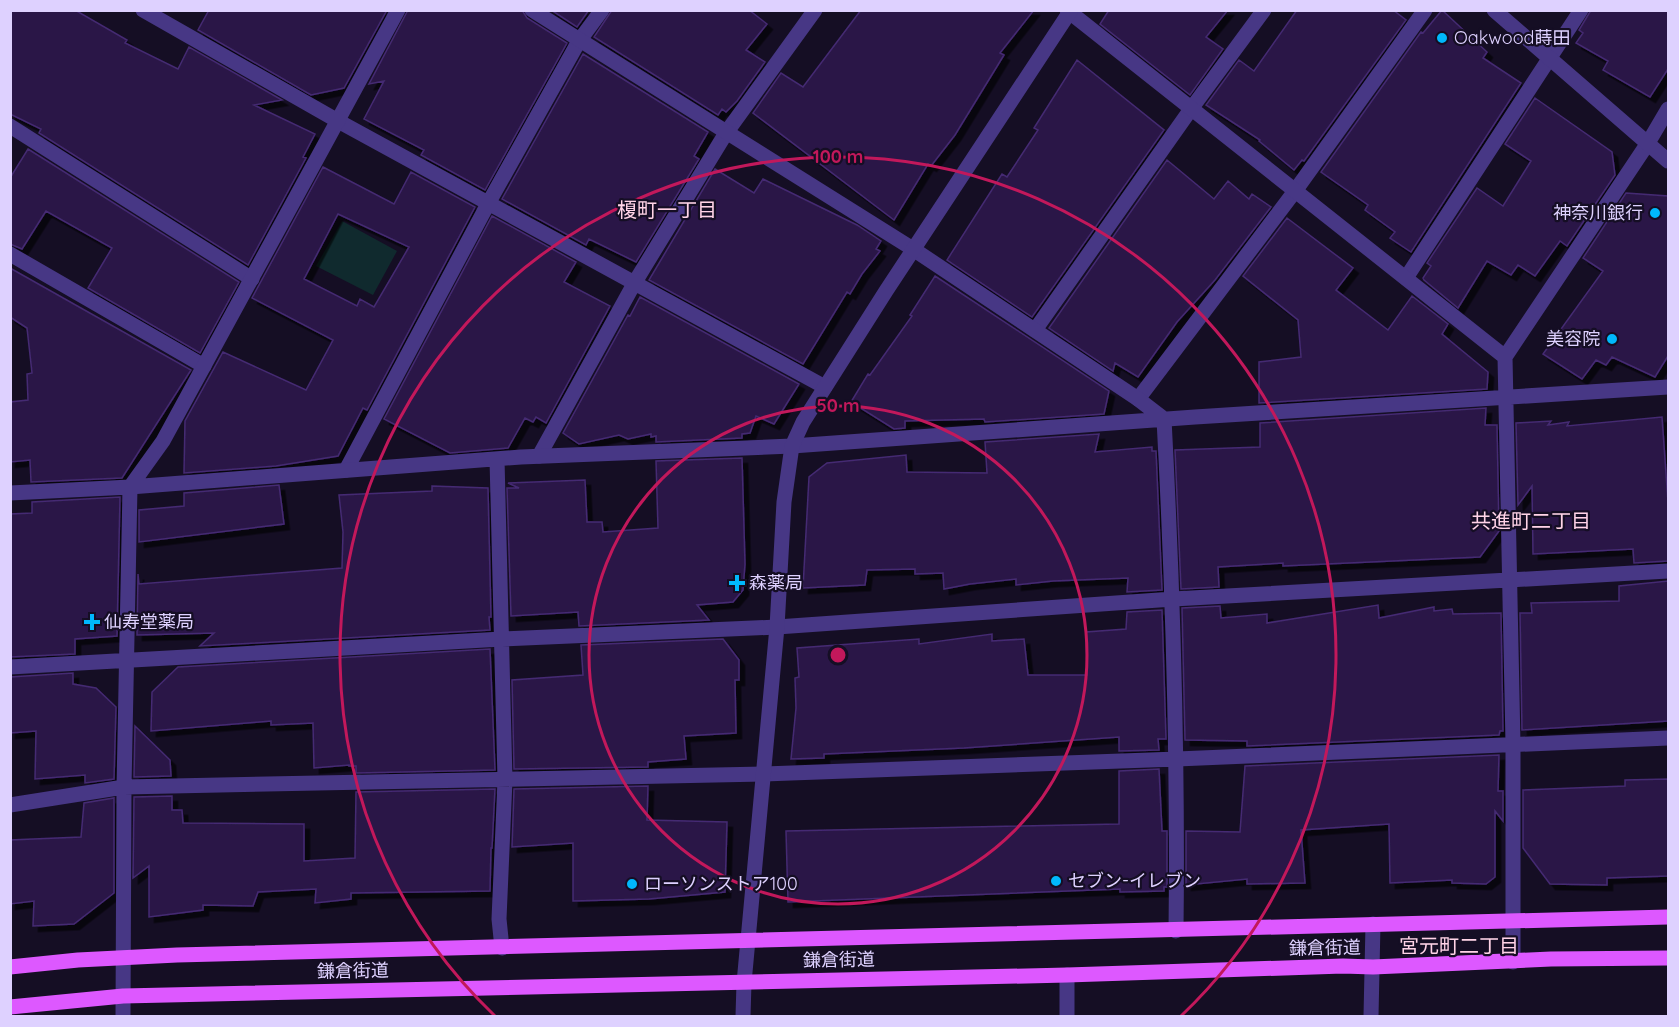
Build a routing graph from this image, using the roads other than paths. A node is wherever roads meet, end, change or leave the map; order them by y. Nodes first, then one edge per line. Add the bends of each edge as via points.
1 (143, 10) edge
2 (398, 10) edge
3 (532, 10) edge
4 (602, 10) edge
5 (815, 10) edge
6 (1264, 10) edge
7 (1425, 10) edge
8 (1494, 10) edge
9 (1581, 10) edge
10 (1069, 11) edge
11 (579, 41) junction
12 (1550, 59) junction
13 (1191, 109) junction
14 (1668, 109) edge
15 (338, 121) junction
16 (10, 126) edge
17 (726, 133) junction
18 (1648, 143) junction
19 (1668, 161) edge
20 (1295, 191) junction
21 (489, 202) junction
22 (914, 249) junction
23 (10, 254) edge
24 (1406, 278) junction
25 (252, 279) junction
26 (635, 282) junction
27 (1035, 330) junction
28 (1505, 357) junction
29 (204, 366) junction
30 (825, 387) junction
31 (1668, 387) edge
32 (1138, 399) junction
33 (1506, 399) junction
34 (1164, 419) junction
35 (792, 446) junction
36 (539, 456) junction
37 (497, 459) junction
38 (346, 470) junction
39 (130, 487) junction
40 (10, 493) edge
41 (1668, 571) edge
42 (1508, 579) junction
43 (1173, 599) junction
44 (777, 627) junction
45 (502, 639) junction
46 (127, 659) junction
47 (10, 667) edge
48 (1668, 738) edge
49 (1513, 744) junction
50 (1177, 759) junction
51 (764, 774) junction
52 (505, 780) junction
53 (124, 787) junction
54 (10, 805) edge
55 (1668, 917) edge
56 (1513, 920) junction
57 (1373, 924) junction
58 (1176, 930) junction
59 (748, 942) junction
60 (502, 948) junction
61 (124, 957) junction
62 (1668, 958) edge
63 (1513, 962) junction
64 (10, 967) edge
65 (1373, 967) junction
66 (1067, 975) junction
67 (744, 983) junction
68 (123, 996) junction
69 (10, 1007) edge
70 (123, 1017) edge
71 (743, 1017) edge
72 (1067, 1017) edge
73 (1371, 1017) edge

1 - 15 street
2 - 15 street
3 - 11 street
4 - 11 street
5 - 17 street
6 - 13 street
7 - 20 street
8 - 12 street
9 - 12 street
10 - 13 street
10 - 22 street
11 - 17 street
11 - 21 street
12 - 18 street
12 - 24 street
13 - 20 street
13 - 27 street
14 - 18 street
15 - 21 street
15 - 25 street
16 - 25 street
17 - 22 street
17 - 26 street
18 - 19 street
18 - 28 street
20 - 24 street
20 - 32 street
21 - 26 street
21 - 38 street
22 - 27 street
22 - 30 street
23 - 29 street
24 - 28 street
25 - 29 street
26 - 30 street
26 - 36 street
27 - 32 street
28 - 33 street
29 - 39 street via 163,441
30 - 35 street
31 - 33 street
32 - 34 street
33 - 34 street
33 - 42 street
34 - 35 street
34 - 43 street
35 - 36 street
35 - 44 street via 784,502
36 - 37 street
37 - 38 street
37 - 45 street
38 - 39 street
39 - 40 street
39 - 46 street
41 - 42 street
42 - 43 street
42 - 49 street
43 - 44 street
43 - 50 street
44 - 45 street
44 - 51 street
45 - 46 street
45 - 52 street
46 - 47 street
46 - 53 street
48 - 49 street
49 - 50 street
49 - 56 street
50 - 51 street
50 - 58 street
51 - 52 street
51 - 59 street
52 - 53 street
52 - 60 street
53 - 54 street
53 - 61 street
55 - 56 main road, 鎌倉街道
56 - 57 main road, 鎌倉街道
56 - 63 street
57 - 58 main road, 鎌倉街道
57 - 65 street
58 - 59 main road, 鎌倉街道
59 - 60 main road, 鎌倉街道
59 - 67 street
60 - 61 main road, 鎌倉街道
61 - 64 main road, 鎌倉街道
61 - 68 street
62 - 63 main road, 鎌倉街道
63 - 65 main road, 鎌倉街道
65 - 66 main road, 鎌倉街道
65 - 73 street
66 - 67 main road, 鎌倉街道
66 - 72 street
67 - 68 main road, 鎌倉街道
67 - 71 street
68 - 69 main road, 鎌倉街道
68 - 70 street

